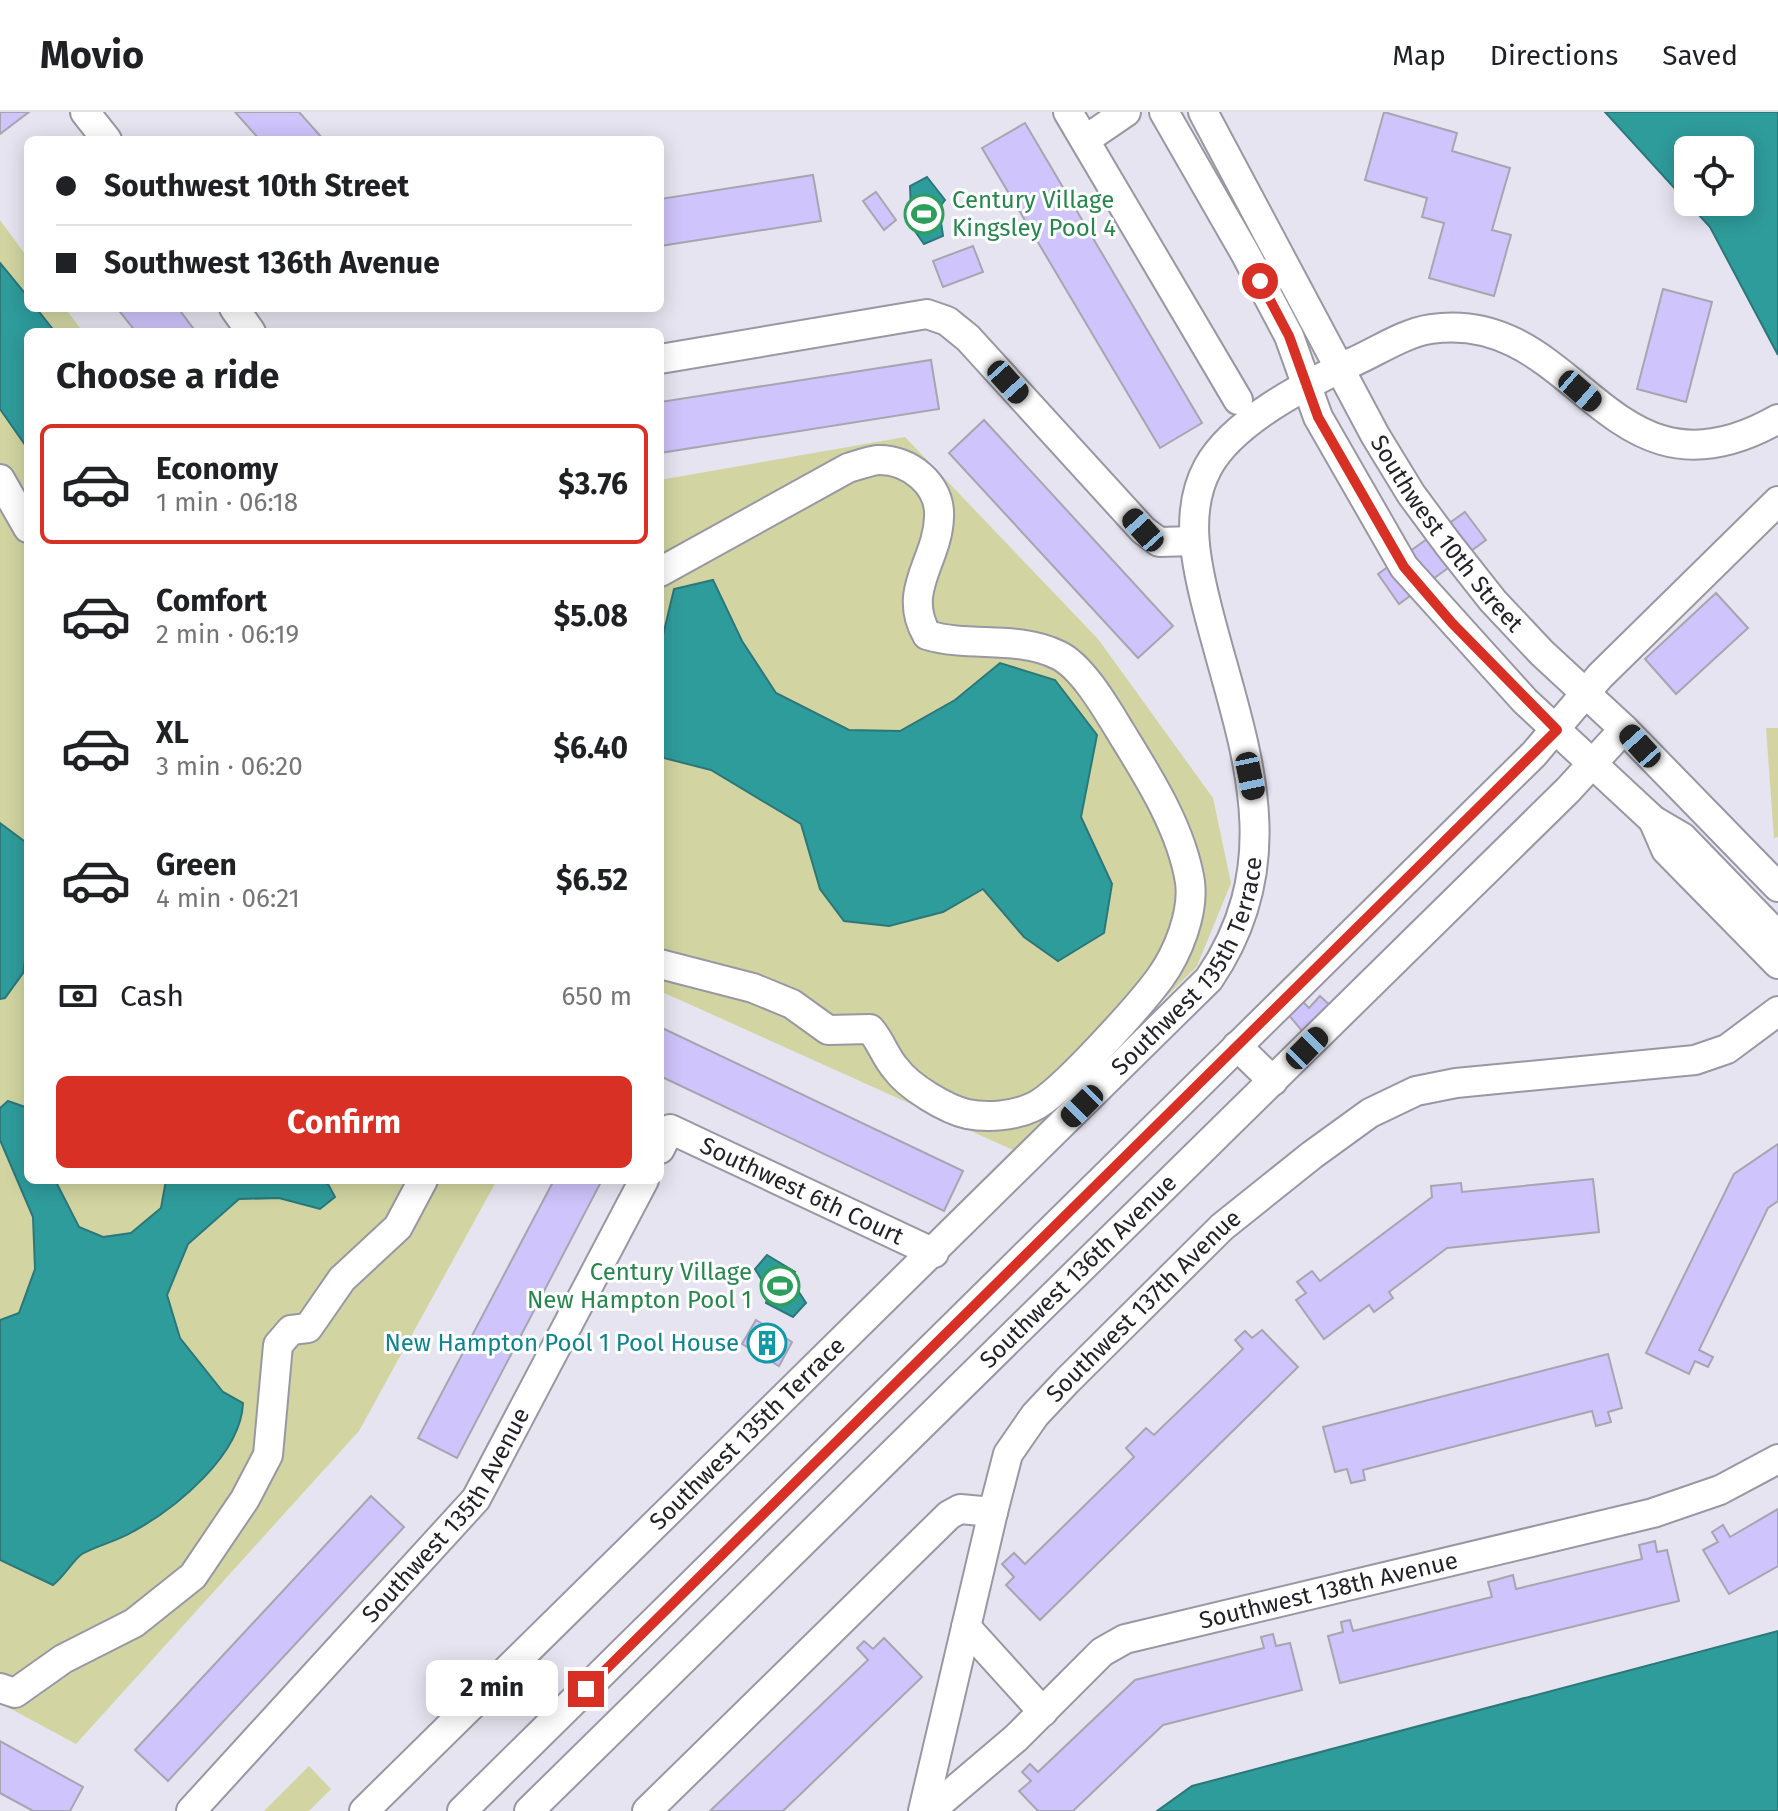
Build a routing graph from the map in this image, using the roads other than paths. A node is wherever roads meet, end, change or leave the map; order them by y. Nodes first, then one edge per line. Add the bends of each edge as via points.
1 (85, 112) edge
2 (1068, 112) edge
3 (1126, 112) edge
4 (1164, 112) edge
5 (1203, 112) edge
6 (104, 136) edge
7 (1085, 140) junction
8 (664, 358) edge
9 (1341, 368) junction
10 (1309, 387) junction
11 (1238, 400) dead end
12 (1778, 419) edge
13 (0, 479) edge
14 (1778, 501) edge
15 (1417, 503) junction
16 (24, 521) edge
17 (1378, 526) junction
18 (1194, 541) junction
19 (664, 570) edge
20 (1475, 578) junction
21 (1440, 608) junction
22 (1587, 694) junction
23 (1624, 729) junction
24 (1557, 730) junction
25 (1592, 763) junction
26 (1653, 820) junction
27 (1744, 853) junction
28 (1721, 877) junction
29 (1778, 887) edge
30 (1778, 936) edge
31 (1778, 964) edge
32 (664, 965) edge
33 (1778, 1011) edge
34 (1237, 1046) junction
35 (1273, 1081) junction
36 (665, 1139) edge
37 (421, 1184) edge
38 (642, 1184) edge
39 (934, 1253) junction
40 (1778, 1459) edge
41 (993, 1512) junction
42 (966, 1627) junction
43 (0, 1688) edge
44 (1043, 1712) junction
45 (191, 1811) edge
46 (364, 1811) edge
47 (462, 1811) edge
48 (529, 1811) edge
49 (647, 1811) edge
50 (923, 1811) edge
51 (930, 1811) edge

1 - 6 street
2 - 7 street
3 - 7 street
4 - 10 street, Southwest 10th Street via 1289,336
5 - 9 street, Southwest 10th Street
7 - 11 street
8 - 18 street via 927,314 960,330 1143,530 1159,542
9 - 10 street, Southwest 135th Terrace
9 - 12 street, Southwest 135th Terrace via 1410,335 1464,328 1525,347 1605,412 1653,439 1714,444
9 - 15 street, Southwest 10th Street
10 - 17 street, Southwest 10th Street via 1318,417
10 - 18 street, Southwest 135th Terrace via 1252,420 1208,466 1195,504
13 - 16 street
14 - 22 street, Southwest 136th Avenue
15 - 17 street
15 - 20 street, Southwest 10th Street
17 - 21 street, Southwest 10th Street
18 - 39 street, Southwest 135th Terrace via 1254,796 1255,864 1245,909 1209,979
19 - 32 street via 848,468 878,460 906,464 932,487 940,516 919,586 916,617 927,635 950,642 1029,645 1061,656 1098,695 1149,777 1190,882 1189,911 1160,977 1064,1083 1034,1107 1004,1116 965,1114 927,1094 896,1070 870,1029 828,1030 792,1004 753,988
20 - 21 street
20 - 22 street, Southwest 10th Street
21 - 24 street, Southwest 10th Street
22 - 23 street, Southwest 10th Street
22 - 24 street, Southwest 136th Avenue
23 - 25 street, Southwest 136th Avenue
23 - 27 street, Southwest 10th Street
24 - 25 street, Southwest 10th Street
24 - 34 street, Southwest 136th Avenue
25 - 26 street, Southwest 10th Street
25 - 35 street, Southwest 136th Avenue
26 - 28 street, Southwest 10th Street via 1682,837
26 - 31 street, Southwest 10th Street via 1666,850
27 - 28 street
27 - 29 street, Southwest 10th Street
28 - 30 street, Southwest 10th Street
33 - 41 street, Southwest 137th Avenue via 1727,1049 1695,1060 1456,1083 1416,1091 1370,1113 1222,1227 1067,1381 1008,1454
34 - 35 street
34 - 47 street, Southwest 136th Avenue
35 - 48 street, Southwest 136th Avenue
36 - 39 street, Southwest 6th Court
37 - 43 street via 398,1227 342,1279 308,1328 291,1330 278,1345 268,1455 193,1576 134,1623 63,1659 33,1683 15,1693
38 - 45 street, Southwest 135th Avenue via 476,1499
39 - 46 street, Southwest 135th Terrace
40 - 44 street, Southwest 138th Avenue via 1720,1490 1653,1513 1125,1639 1102,1652
41 - 42 street, Southwest 137th Avenue
41 - 49 street via 960,1509 949,1515
42 - 44 street
42 - 50 street, Southwest 137th Avenue
44 - 51 street, Southwest 138th Avenue

